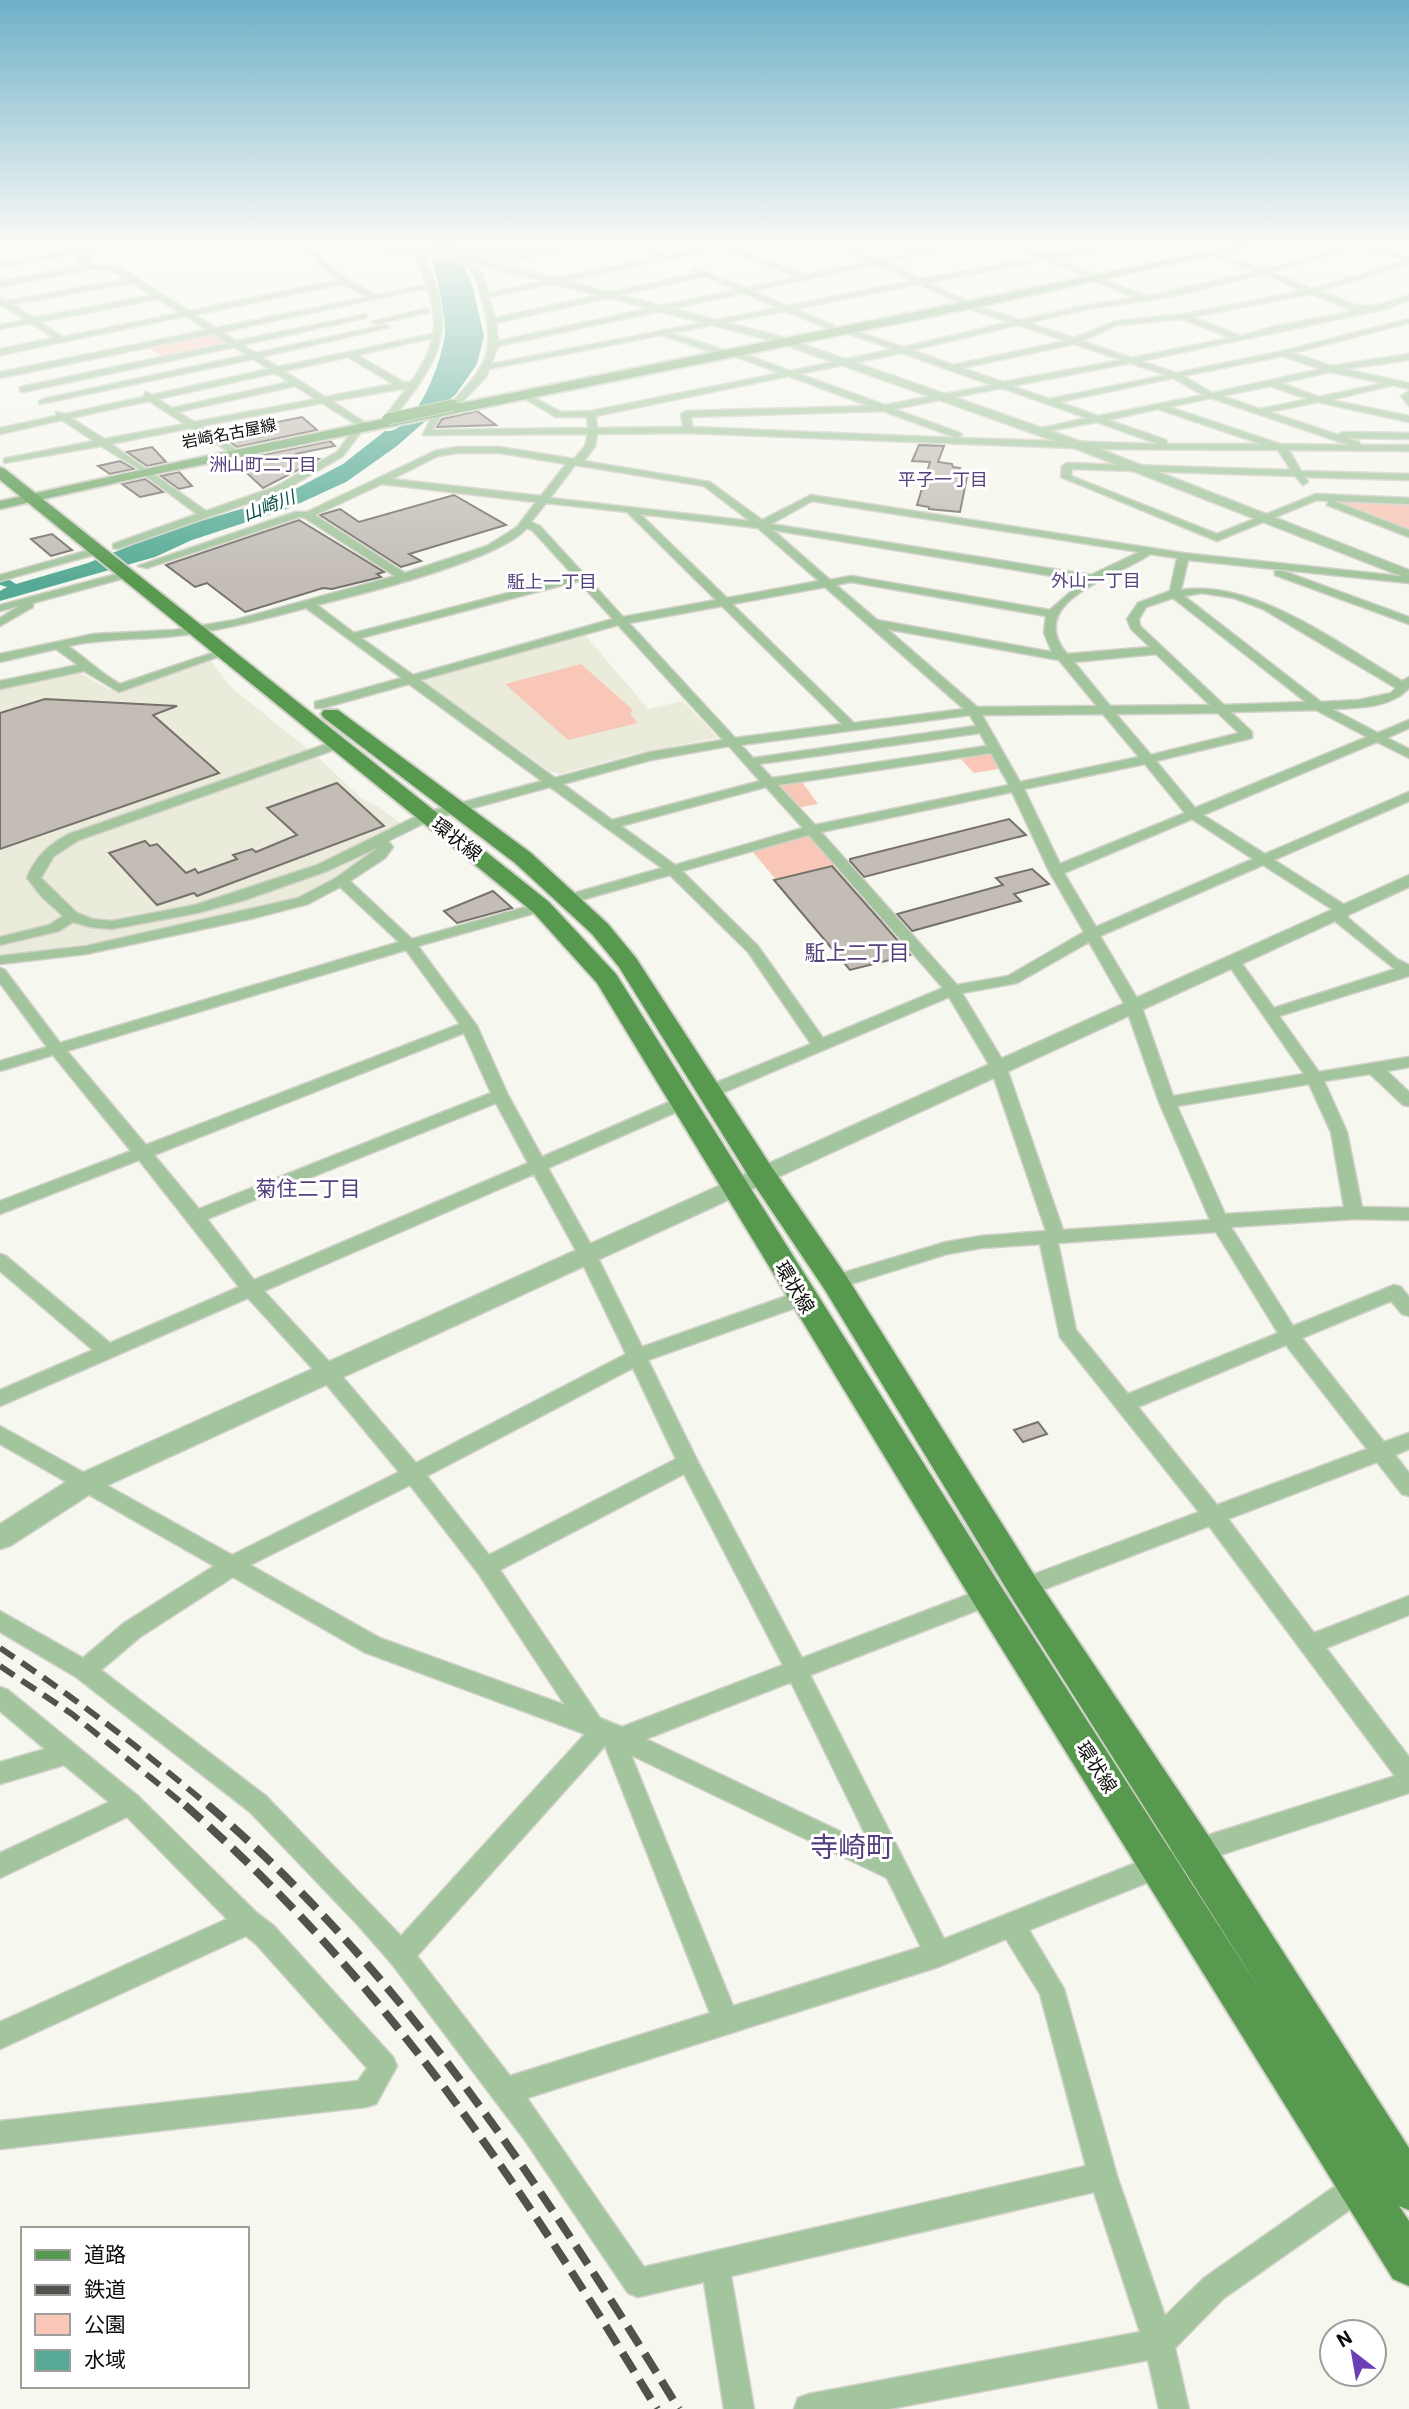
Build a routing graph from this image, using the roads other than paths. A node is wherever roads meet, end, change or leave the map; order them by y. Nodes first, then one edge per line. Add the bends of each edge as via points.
1 (86, 355) edge
2 (97, 355) edge
3 (177, 355) edge
4 (254, 355) edge
5 (256, 355) edge
6 (337, 355) edge
7 (352, 355) edge
8 (429, 355) edge
9 (491, 355) edge
10 (548, 355) edge
11 (709, 355) edge
12 (711, 355) edge
13 (737, 355) edge
14 (824, 355) edge
15 (876, 355) edge
16 (912, 355) edge
17 (1009, 355) edge
18 (1111, 355) edge
19 (1149, 355) edge
20 (1270, 355) edge
21 (1290, 355) edge
22 (89, 357) junction
23 (1409, 357) edge
24 (1124, 360) junction
25 (843, 362) junction
26 (487, 367) junction
27 (277, 368) junction
28 (950, 368) junction
29 (1330, 369) junction
30 (108, 370) junction
31 (790, 373) junction
32 (2, 374) edge
33 (1172, 374) junction
34 (299, 382) junction
35 (128, 383) junction
36 (1271, 383) junction
37 (1396, 384) junction
38 (401, 385) junction
39 (415, 385) junction
40 (998, 385) junction
41 (1409, 386) edge
42 (23, 389) junction
43 (1409, 394) edge
44 (1210, 395) junction
45 (524, 396) junction
46 (937, 396) junction
47 (150, 398) junction
48 (327, 399) junction
49 (663, 400) junction
50 (1320, 400) junction
51 (1047, 401) junction
52 (43, 402) junction
53 (1409, 403) edge
54 (453, 405) junction
55 (1158, 406) junction
56 (885, 408) junction
57 (170, 411) junction
58 (1260, 411) junction
59 (437, 414) junction
60 (591, 414) junction
61 (685, 414) junction
62 (65, 417) junction
63 (388, 419) junction
64 (1098, 419) junction
65 (1409, 419) edge
66 (192, 425) junction
67 (361, 427) junction
68 (593, 429) junction
69 (688, 430) junction
70 (0, 431) edge
71 (1040, 431) junction
72 (1332, 435) junction
73 (1409, 436) edge
74 (969, 439) junction
75 (103, 442) junction
76 (1078, 445) junction
77 (1179, 447) junction
78 (1366, 448) junction
79 (1409, 448) edge
80 (1284, 449) junction
81 (231, 450) junction
82 (2, 462) edge
83 (574, 462) junction
84 (1142, 469) junction
85 (143, 470) junction
86 (1298, 475) junction
87 (1409, 477) edge
88 (381, 481) junction
89 (39, 493) junction
90 (1319, 498) junction
91 (0, 499) edge
92 (542, 500) junction
93 (1409, 501) edge
94 (0, 505) edge
95 (630, 510) junction
96 (308, 515) junction
97 (206, 516) junction
98 (1264, 519) junction
99 (527, 524) junction
100 (761, 525) junction
101 (1409, 534) edge
102 (1217, 538) junction
103 (1147, 550) junction
104 (1183, 556) junction
105 (1212, 557) junction
106 (119, 558) junction
107 (1253, 563) junction
108 (1406, 572) edge
109 (404, 577) junction
110 (581, 578) junction
111 (0, 579) edge
112 (1094, 579) junction
113 (828, 583) junction
114 (1175, 594) junction
115 (43, 595) junction
116 (726, 602) junction
117 (309, 605) junction
118 (0, 608) edge
119 (1053, 614) junction
120 (620, 621) junction
121 (1409, 621) edge
122 (0, 623) edge
123 (873, 623) junction
124 (207, 627) junction
125 (355, 636) junction
126 (58, 645) junction
127 (1157, 650) junction
128 (225, 652) junction
129 (0, 658) edge
130 (1064, 658) junction
131 (85, 667) junction
132 (414, 679) junction
133 (1406, 684) edge
134 (0, 685) edge
135 (318, 705) junction
136 (1320, 707) junction
137 (1219, 709) junction
138 (974, 710) junction
139 (1106, 710) junction
140 (1409, 724) edge
141 (852, 727) junction
142 (985, 729) junction
143 (1377, 737) junction
144 (731, 742) junction
145 (338, 744) junction
146 (996, 748) junction
147 (1409, 754) edge
148 (1149, 759) junction
149 (749, 762) junction
150 (552, 781) junction
151 (768, 783) junction
152 (1017, 788) junction
153 (1409, 796) edge
154 (456, 810) junction
155 (1193, 814) junction
156 (428, 816) junction
157 (611, 824) junction
158 (812, 830) junction
159 (380, 842) junction
160 (1264, 859) junction
161 (673, 870) junction
162 (1056, 871) junction
163 (1409, 880) edge
164 (341, 881) junction
165 (569, 899) junction
166 (541, 907) junction
167 (1343, 910) junction
168 (72, 916) junction
169 (1092, 934) junction
170 (0, 941) edge
171 (409, 944) junction
172 (0, 960) edge
173 (1232, 960) junction
174 (1408, 970) edge
175 (0, 973) edge
176 (953, 990) junction
177 (1133, 1005) junction
178 (1271, 1014) junction
179 (469, 1026) junction
180 (821, 1046) junction
181 (58, 1051) junction
182 (1409, 1062) edge
183 (0, 1066) edge
184 (998, 1066) junction
185 (1374, 1068) junction
186 (1314, 1077) junction
187 (709, 1092) junction
188 (500, 1095) junction
189 (1409, 1101) edge
190 (1167, 1102) junction
191 (682, 1103) junction
192 (143, 1152) junction
193 (539, 1165) junction
194 (748, 1180) junction
195 (0, 1208) edge
196 (1354, 1213) junction
197 (1409, 1214) edge
198 (196, 1217) junction
199 (1221, 1223) junction
200 (1053, 1237) junction
201 (587, 1254) junction
202 (0, 1261) edge
203 (835, 1282) junction
204 (251, 1289) junction
205 (802, 1297) junction
206 (1409, 1309) edge
207 (1290, 1337) junction
208 (107, 1352) junction
209 (638, 1356) junction
210 (328, 1373) junction
211 (0, 1398) edge
212 (1124, 1404) junction
213 (0, 1434) edge
214 (1409, 1441) edge
215 (1380, 1452) junction
216 (688, 1462) junction
217 (413, 1474) junction
218 (86, 1483) junction
219 (1409, 1488) edge
220 (1213, 1515) junction
221 (0, 1538) edge
222 (232, 1567) junction
223 (486, 1567) junction
224 (1024, 1588) junction
225 (988, 1596) junction
226 (1409, 1605) edge
227 (0, 1621) edge
228 (1309, 1645) junction
229 (796, 1669) junction
230 (84, 1670) junction
231 (0, 1697) edge
232 (607, 1732) junction
233 (67, 1753) junction
234 (0, 1773) edge
235 (1409, 1776) edge
236 (1409, 1782) edge
237 (130, 1804) junction
238 (1196, 1851) junction
239 (1160, 1865) junction
240 (0, 1866) edge
241 (894, 1869) junction
242 (247, 1922) junction
243 (1012, 1925) junction
244 (401, 1955) junction
245 (938, 1955) junction
246 (727, 2022) junction
247 (0, 2036) edge
248 (505, 2091) junction
249 (0, 2135) edge
250 (1103, 2176) junction
251 (1361, 2185) junction
252 (1409, 2188) edge
253 (1409, 2263) edge
254 (715, 2264) junction
255 (1159, 2343) junction
256 (739, 2409) edge
257 (808, 2409) edge
258 (1174, 2409) edge

1 - 22 street
2 - 22 street
3 - 30 street
4 - 35 street
5 - 27 street
6 - 27 street
7 - 38 street
8 - 39 street
9 - 26 street
10 - 26 street
11 - 54 main road, 岩崎名古屋線
12 - 45 main road, 岩崎名古屋線
13 - 31 street
14 - 25 street
15 - 25 street
16 - 28 street
17 - 28 street
18 - 24 street
19 - 24 street
20 - 33 street
21 - 29 street
22 - 30 street
22 - 32 street
23 - 29 street
24 - 33 street
24 - 40 street
25 - 31 street
25 - 46 street
26 - 54 street
27 - 34 street
27 - 47 street
28 - 40 street
29 - 36 street
29 - 37 street
30 - 35 street
30 - 42 street
31 - 49 street
31 - 56 street
32 - 42 street
33 - 44 street
33 - 51 street
34 - 48 street
34 - 57 street
35 - 47 street
35 - 52 street
36 - 44 street
36 - 50 street
37 - 41 street
37 - 50 street
38 - 39 street
38 - 48 street
39 - 63 street
40 - 46 street
40 - 51 street
42 - 52 street
43 - 53 street via 1405,396
44 - 55 street
44 - 58 street
45 - 59 main road, 岩崎名古屋線
45 - 60 street via 559,415
46 - 56 street
46 - 71 street
47 - 57 street
47 - 62 street
48 - 66 street
48 - 67 street
49 - 60 street
49 - 61 street
50 - 58 street
50 - 65 street
51 - 64 street
52 - 62 street
54 - 63 main road, 岩崎名古屋線, bridge
55 - 64 street
55 - 80 street
56 - 61 street
56 - 74 street
57 - 66 street
58 - 72 street
59 - 67 main road, 岩崎名古屋線, bridge
59 - 68 street via 426,433
60 - 68 street
61 - 69 street
62 - 70 street
62 - 75 street
63 - 67 main road, 岩崎名古屋線
64 - 71 street
64 - 77 street
66 - 75 street
66 - 81 street
67 - 81 main road, 岩崎名古屋線
67 - 85 main road, 岩崎名古屋線
67 - 97 street via 340,454 324,465 279,489
68 - 69 street
68 - 83 street via 595,440 590,450
69 - 74 street
71 - 76 street
72 - 73 street
72 - 78 street
74 - 76 street
75 - 82 street
75 - 85 street
76 - 77 street
76 - 84 street
77 - 80 street
78 - 79 street
78 - 80 street
80 - 86 street
81 - 85 main road, 岩崎名古屋線
82 - 89 main road, 環状線
83 - 88 street via 500,450 457,450 425,458
83 - 92 street
83 - 100 street via 707,484
84 - 86 street
84 - 98 street
84 - 102 street via 1066,466 1066,477
85 - 89 main road, 岩崎名古屋線
85 - 97 street
86 - 87 street
86 - 90 street
88 - 92 street
88 - 96 street
89 - 91 main road, 岩崎名古屋線
89 - 94 main road
89 - 106 main road, 環状線
90 - 93 street
90 - 98 street
90 - 101 street
92 - 95 street
92 - 99 street
95 - 100 street
95 - 116 street
96 - 106 street
96 - 109 street
97 - 106 street
98 - 102 street
98 - 108 street
99 - 109 street via 491,548
99 - 110 street via 536,527
100 - 103 street via 811,498
100 - 112 street
100 - 113 street
102 - 105 street
103 - 104 street
103 - 112 street
104 - 105 street
104 - 114 street
105 - 107 street
106 - 111 street
106 - 115 street
106 - 124 main road, 環状線
107 - 108 street
107 - 121 street
109 - 117 street
110 - 120 street
110 - 125 street
112 - 119 street
113 - 116 street
113 - 119 street via 851,579
113 - 123 street
114 - 127 street via 1150,601 1133,619
114 - 133 street via 1202,590 1251,600
114 - 136 street
115 - 118 street
115 - 122 street
116 - 120 street
116 - 141 street
117 - 124 street
117 - 125 street
119 - 130 street via 1050,635
120 - 132 street
120 - 144 street
123 - 130 street
123 - 138 street
124 - 126 street
124 - 128 main road, 環状線
124 - 135 main road, 環状線
125 - 132 street
126 - 129 street
126 - 131 street
127 - 130 street
127 - 137 street
128 - 131 street via 119,688
128 - 145 main road, 環状線
130 - 139 street
131 - 134 street
132 - 135 street
132 - 150 street
133 - 136 street via 1395,696 1381,700
135 - 154 main road, 環状線
136 - 137 street
136 - 143 street
137 - 139 street
137 - 148 street via 1248,735
138 - 139 street
138 - 141 street
138 - 142 street
139 - 148 street
140 - 143 street
141 - 144 street
142 - 146 street
142 - 149 street
143 - 147 street
143 - 155 street
144 - 149 street
144 - 150 street via 650,756
145 - 156 main road, 環状線
145 - 168 street via 58,845 46,855 34,878
146 - 151 street
146 - 152 street
148 - 152 street
148 - 155 street
149 - 151 street
150 - 154 street
150 - 157 street
151 - 157 street
151 - 158 street
152 - 158 street
152 - 162 street
153 - 160 street
154 - 156 street
154 - 165 main road, 環状線 via 523,858
155 - 160 street
155 - 162 street
156 - 159 street
156 - 166 main road, 環状線
157 - 161 street
158 - 161 street
158 - 176 street
159 - 164 street via 386,847 380,855
159 - 168 street via 296,878 197,909 112,925
160 - 167 street
160 - 169 street
161 - 165 street
161 - 180 street via 753,949
162 - 169 street
163 - 167 street
164 - 171 street
164 - 172 street via 303,901 250,915 86,950
165 - 187 main road, 環状線 via 628,963
166 - 171 street
166 - 191 main road, 環状線 via 607,979
167 - 173 street
167 - 174 street via 1342,919
168 - 170 street via 54,928
169 - 176 street via 1012,980
169 - 177 street
171 - 179 street
171 - 181 street
173 - 177 street
173 - 178 street
174 - 178 street
175 - 181 street
176 - 180 street
176 - 184 street
177 - 184 street
177 - 190 street
178 - 186 street
179 - 188 street
179 - 192 street
180 - 187 street
181 - 183 street
181 - 192 street
182 - 185 street
184 - 194 street
184 - 200 street
185 - 186 street
185 - 189 street
186 - 190 street
186 - 196 street via 1339,1132
187 - 194 main road, 環状線
188 - 193 street
188 - 198 street
190 - 199 street
191 - 193 street
191 - 194 main road, 環状線
192 - 195 street
192 - 198 street
193 - 201 street
193 - 204 street
194 - 201 street
194 - 203 main road, 環状線
194 - 205 main road, 環状線
196 - 197 street
196 - 199 street
198 - 204 street
199 - 200 street
199 - 207 street
200 - 203 street via 946,1248
200 - 212 street via 1067,1332
201 - 209 street
201 - 210 street
202 - 208 street
203 - 224 main road, 環状線
204 - 208 street
204 - 210 street
205 - 209 street
205 - 225 main road, 環状線
206 - 207 street via 1394,1292
207 - 212 street
207 - 215 street
208 - 211 street
209 - 216 street
209 - 217 street
210 - 217 street
210 - 218 street
212 - 220 street
213 - 218 street
214 - 215 street
215 - 219 street
215 - 220 street
216 - 223 street
216 - 229 street
217 - 222 street
217 - 223 street
218 - 221 street
218 - 222 street
220 - 224 street
220 - 228 street
222 - 230 street via 132,1630
222 - 232 street via 372,1645
223 - 232 street
224 - 238 main road, 環状線
225 - 229 street
225 - 239 main road, 環状線
226 - 228 street
227 - 230 street
228 - 235 street
229 - 232 street
229 - 241 street
230 - 244 street via 258,1804
231 - 233 street
232 - 241 street
232 - 244 street
232 - 246 street
233 - 234 street
233 - 237 street
236 - 238 street
237 - 240 street
237 - 242 street
238 - 239 street
238 - 252 main road, 環状線
239 - 243 street
239 - 251 main road, 環状線
241 - 245 street
242 - 247 street
242 - 249 street via 265,1935 384,2066 366,2094
243 - 245 street
243 - 250 street via 1051,1989
244 - 248 street
245 - 246 street
246 - 248 street
248 - 254 street via 638,2283
250 - 254 street
250 - 255 street
251 - 253 main road, 環状線
251 - 255 street via 1214,2288
254 - 256 street
255 - 257 street
255 - 258 street

